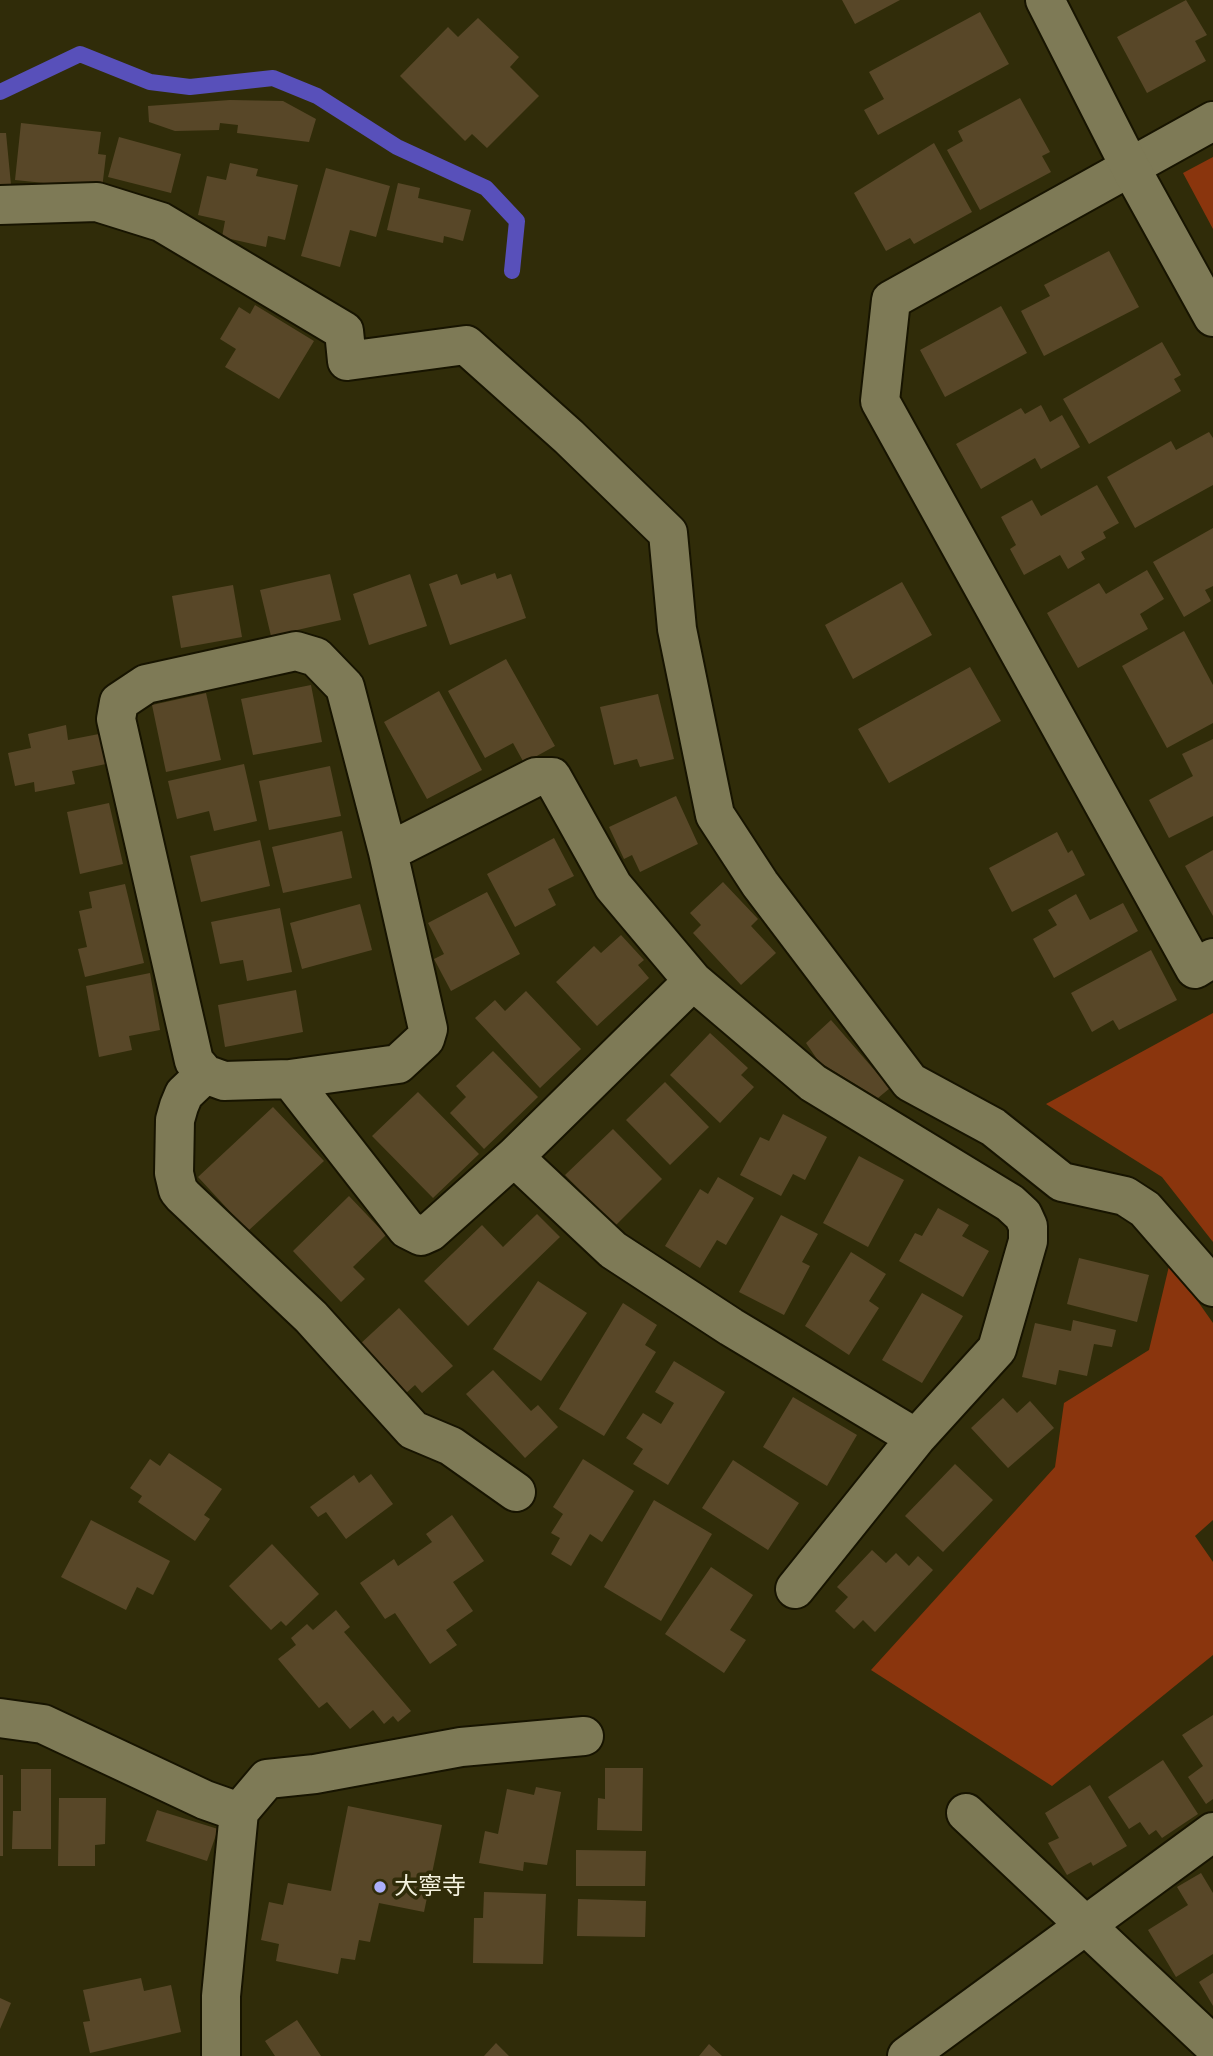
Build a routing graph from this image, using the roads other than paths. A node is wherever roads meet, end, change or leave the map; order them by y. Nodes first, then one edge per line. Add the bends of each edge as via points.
1 (1045, 0) edge
2 (1213, 121) edge
3 (1130, 167) junction
4 (0, 205) edge
5 (1213, 317) edge
6 (388, 852) junction
7 (1213, 958) edge
8 (693, 981) junction
9 (205, 1074) junction
10 (290, 1079) junction
11 (514, 1157) junction
12 (1062, 1182) junction
13 (1028, 1226) junction
14 (1213, 1287) edge
15 (916, 1437) junction
16 (516, 1492) dead end
17 (795, 1588) dead end
18 (0, 1718) edge
19 (584, 1736) dead end
20 (239, 1812) junction
21 (966, 1813) dead end
22 (1213, 1832) edge
23 (1087, 1927) junction
24 (1213, 2045) edge
25 (221, 2056) edge
26 (907, 2056) edge

1 - 3 street
2 - 3 street
3 - 5 street
3 - 7 street via 891,300 880,401 1195,969
4 - 12 street via 97,202 161,222 344,331 347,362 466,345 569,438 668,533 677,629 715,815 760,884 909,1082 993,1127
6 - 8 street via 536,777 552,777 613,886
6 - 9 street via 345,687 316,657 296,651 146,684 119,702 116,719 194,1061
6 - 10 street via 428,1029 425,1038 398,1064
8 - 11 street
8 - 13 street via 813,1083 1010,1203
9 - 10 street via 224,1081
9 - 16 street via 184,1094 175,1120 178,1190 311,1317 413,1430 451,1447
10 - 11 street via 414,1235 430,1232
11 - 15 street via 613,1250 731,1327
12 - 13 street
12 - 14 street via 1125,1196 1145,1209
13 - 15 street via 1028,1241 997,1349
15 - 17 street
18 - 20 street via 43,1724
19 - 20 street via 461,1747 267,1779
20 - 25 street via 221,1996
21 - 23 street
22 - 23 street
23 - 24 street
23 - 26 street

